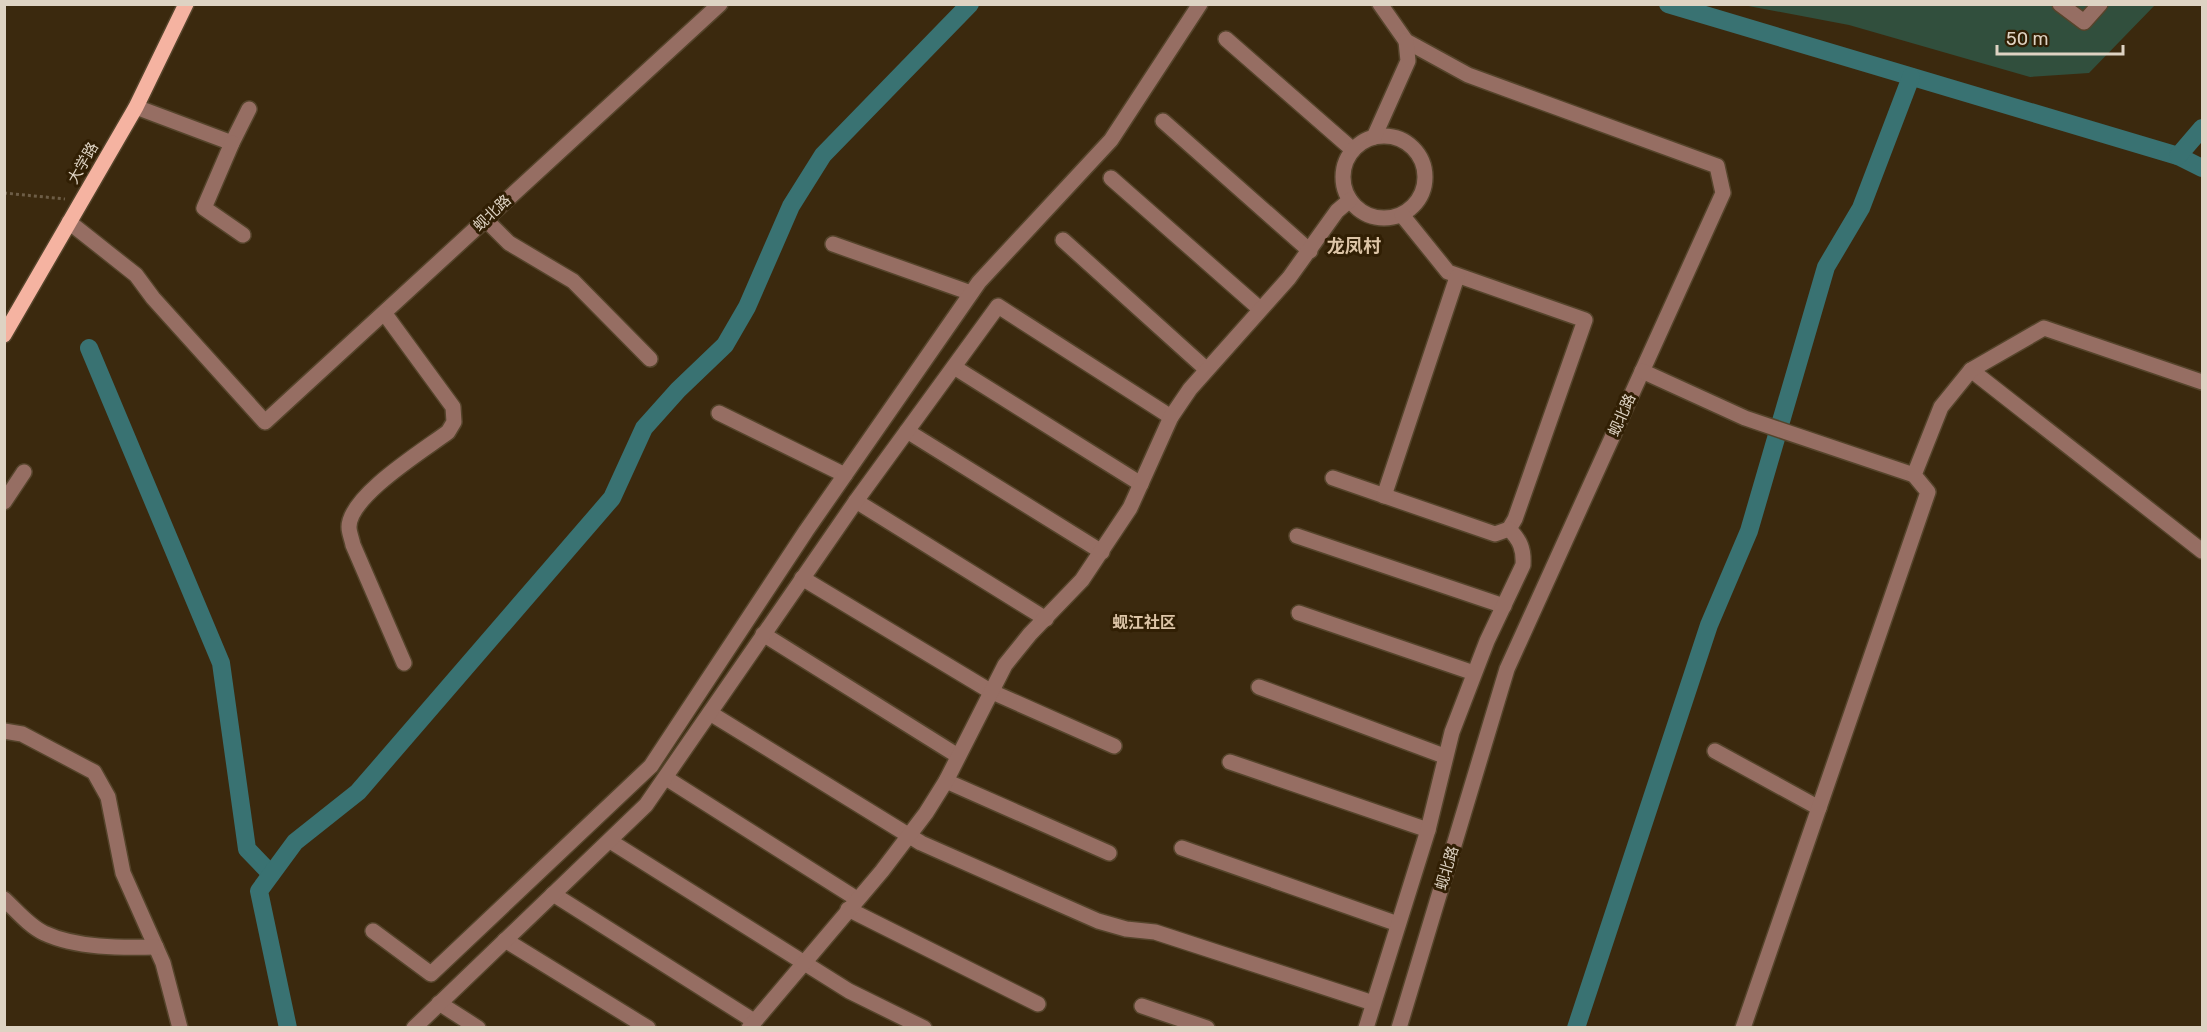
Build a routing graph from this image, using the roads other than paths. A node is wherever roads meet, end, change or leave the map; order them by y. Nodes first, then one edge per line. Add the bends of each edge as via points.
1 (186, 4) edge
2 (720, 4) edge
3 (1200, 4) edge
4 (1380, 4) edge
5 (2060, 4) edge
6 (2100, 4) edge
7 (1226, 39) dead end
8 (1406, 41) junction
9 (136, 107) junction
10 (249, 108) dead end
11 (1163, 121) dead end
12 (1374, 137) junction
13 (232, 143) junction
14 (1353, 150) junction
15 (1111, 178) dead end
16 (1350, 200) junction
17 (1402, 215) junction
18 (486, 220) junction
19 (69, 222) junction
20 (243, 235) dead end
21 (1064, 240) dead end
22 (833, 244) dead end
23 (1310, 251) junction
24 (1457, 277) junction
25 (971, 293) junction
26 (1260, 309) junction
27 (385, 314) junction
28 (4, 335) edge
29 (650, 359) dead end
30 (954, 367) junction
31 (1206, 369) junction
32 (1971, 370) junction
33 (1642, 371) junction
34 (2202, 382) edge
35 (719, 413) dead end
36 (1171, 417) junction
37 (907, 431) junction
38 (24, 472) dead end
39 (845, 475) junction
40 (1914, 475) junction
41 (1333, 478) dead end
42 (1142, 484) junction
43 (1384, 496) junction
44 (856, 501) junction
45 (4, 502) edge
46 (1509, 529) junction
47 (1297, 536) dead end
48 (2202, 551) edge
49 (1101, 552) junction
50 (802, 578) junction
51 (1504, 606) junction
52 (1299, 613) dead end
53 (1046, 619) junction
54 (763, 634) junction
55 (404, 663) dead end
56 (1474, 674) junction
57 (1259, 687) dead end
58 (990, 691) junction
59 (710, 713) junction
60 (4, 731) edge
61 (1114, 746) dead end
62 (1715, 750) dead end
63 (958, 756) junction
64 (1444, 756) junction
65 (1230, 762) dead end
66 (666, 778) junction
67 (946, 781) junction
68 (1819, 808) junction
69 (1428, 830) junction
70 (909, 835) junction
71 (610, 841) junction
72 (1182, 848) dead end
73 (1109, 853) dead end
74 (553, 894) junction
75 (4, 899) edge
76 (853, 904) junction
77 (1398, 924) junction
78 (373, 931) dead end
79 (505, 940) junction
80 (156, 947) junction
81 (804, 962) junction
82 (1373, 1003) junction
83 (439, 1004) junction
84 (1038, 1004) dead end
85 (1142, 1006) dead end
86 (752, 1024) edge
87 (180, 1028) edge
88 (414, 1028) edge
89 (478, 1028) edge
90 (648, 1028) edge
91 (924, 1028) edge
92 (1207, 1028) edge
93 (1366, 1028) edge
94 (1399, 1028) edge
95 (1743, 1028) edge

1 - 9 main road, 大学路
2 - 18 street, 蚬北路
3 - 25 street via 1111,140
4 - 8 street, 蚬北路
5 - 6 street via 2084,22
7 - 14 street
8 - 12 street via 1408,61
8 - 33 street, 蚬北路 via 1468,75 1717,166 1723,193
9 - 13 street
9 - 19 main road, 大学路
10 - 13 street
11 - 23 street
12 - 14 street
12 - 17 street via 1392,136 1408,143 1420,155 1426,172 1424,189 1416,205
13 - 20 street via 204,208
14 - 16 street via 1342,174 1344,191
15 - 26 street
16 - 17 street via 1368,216 1385,219
16 - 23 street via 1337,210
17 - 24 street via 1448,272
18 - 27 street, 蚬北路
18 - 29 street via 509,243 573,281
19 - 27 street, 蚬北路 via 136,275 265,422
19 - 28 main road, 大学路
21 - 31 street
22 - 25 street
23 - 26 street
24 - 43 street
24 - 46 street via 1585,320
25 - 39 street
26 - 31 street
27 - 55 street via 453,407 454,422 448,432 374,486 349,525 353,545
30 - 36 street via 998,306
30 - 37 street
30 - 42 street
31 - 36 street
32 - 34 street via 2044,328
32 - 40 street via 1941,407
32 - 48 street
33 - 40 street via 1745,418
33 - 94 street, 蚬北路 via 1507,669
35 - 39 street
36 - 42 street
37 - 44 street
37 - 49 street
38 - 45 street
39 - 78 street via 651,766 431,974
40 - 68 street via 1928,492
41 - 43 street
42 - 49 street
43 - 46 street via 1495,534
44 - 50 street
44 - 53 street
46 - 51 street via 1524,552
47 - 51 street
49 - 53 street via 1082,580
50 - 54 street
50 - 58 street
51 - 56 street
52 - 56 street
53 - 58 street via 1016,649
54 - 59 street
54 - 63 street
56 - 64 street
57 - 64 street
58 - 61 street
58 - 63 street
59 - 66 street
59 - 70 street
60 - 80 street via 22,734 94,772 108,797 123,873
62 - 68 street
63 - 67 street
64 - 69 street
65 - 69 street
66 - 71 street
66 - 76 street
67 - 70 street
67 - 73 street
68 - 95 street
69 - 77 street
70 - 76 street
70 - 82 street via 1098,921 1155,932
71 - 74 street
71 - 81 street
72 - 77 street
74 - 79 street
74 - 86 street
75 - 80 street via 43,933 70,941
76 - 81 street
76 - 84 street
77 - 82 street
79 - 83 street
79 - 90 street
80 - 87 street
81 - 86 street
81 - 91 street via 849,991
82 - 93 street
83 - 88 street
83 - 89 street
85 - 92 street

